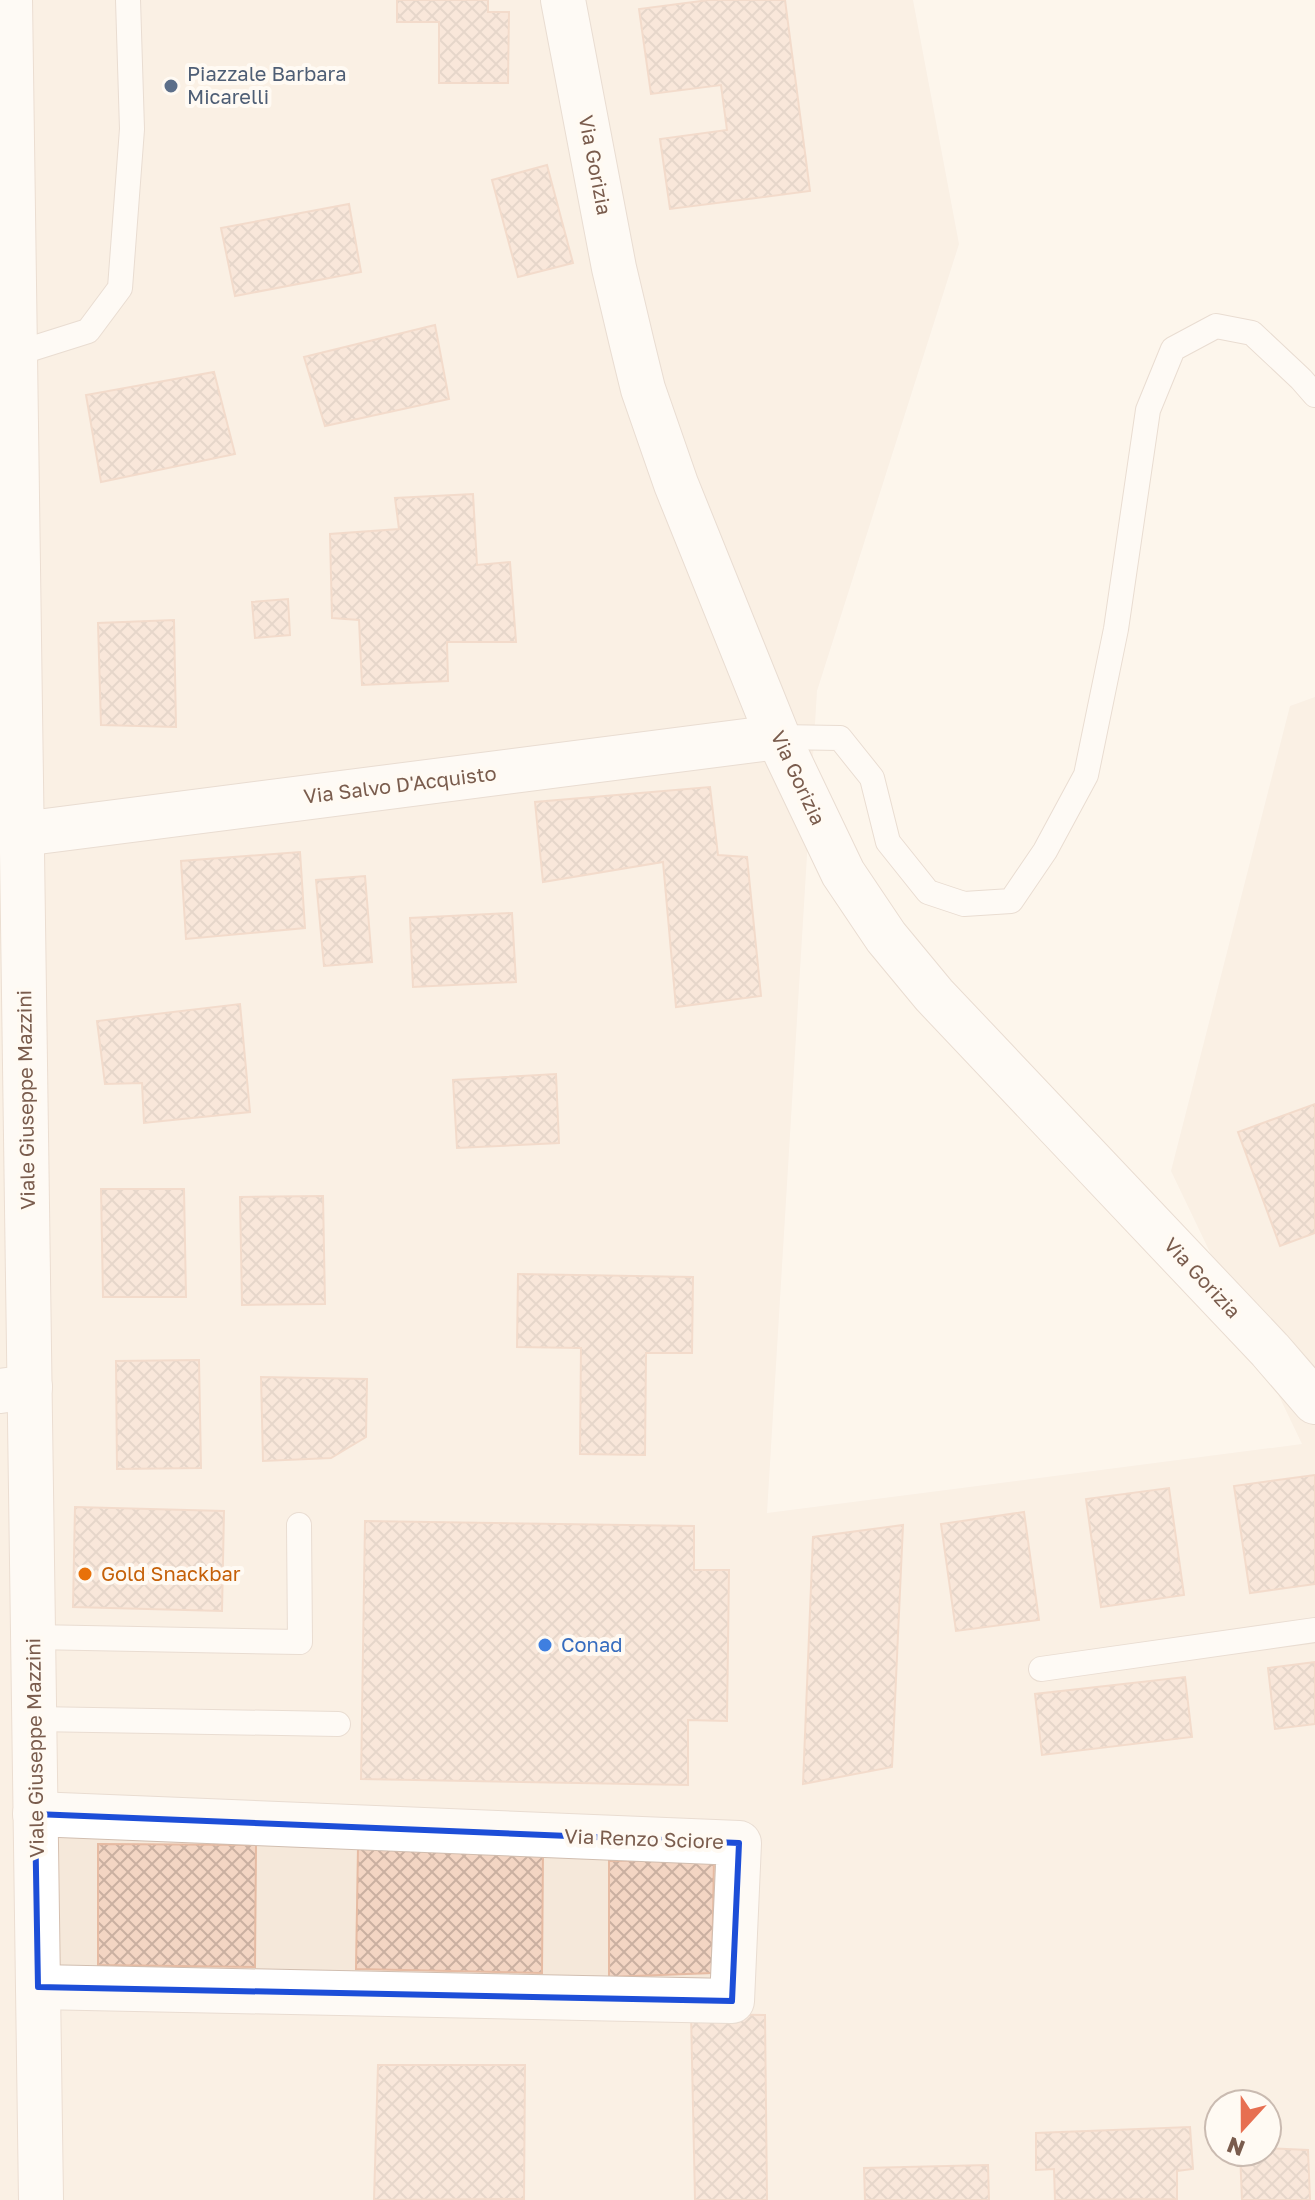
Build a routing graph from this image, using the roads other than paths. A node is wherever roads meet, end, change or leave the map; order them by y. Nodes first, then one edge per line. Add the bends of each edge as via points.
1 (10, 0) edge
2 (128, 0) edge
3 (563, 0) edge
4 (7, 258) edge
5 (15, 354) junction
6 (1315, 395) edge
7 (8, 449) edge
8 (778, 737) junction
9 (22, 834) junction
10 (13, 1196) edge
11 (15, 1389) edge
12 (1315, 1402) edge
13 (299, 1525) dead end
14 (1315, 1630) edge
15 (33, 1637) junction
16 (1041, 1669) dead end
17 (34, 1719) junction
18 (338, 1724) dead end
19 (35, 1814) junction
20 (38, 1987) junction
21 (41, 2200) edge

1 - 4 street, Viale Giuseppe Mazzini
2 - 5 lane via 132,129 120,288 88,331
3 - 8 street, Via Gorizia via 614,268 643,389
4 - 5 street, Viale Giuseppe Mazzini
5 - 7 street, Viale Giuseppe Mazzini
6 - 8 lane via 1252,333 1216,326 1173,349 1148,410 1116,629 1086,775 1011,901 964,904 928,892 888,842 872,778 840,738
7 - 9 street, Viale Giuseppe Mazzini
8 - 9 street, Via Salvo D'Acquisto
8 - 12 street, Via Gorizia via 843,873 886,937 934,995
9 - 10 street, Viale Giuseppe Mazzini
10 - 11 street, Viale Giuseppe Mazzini
11 - 15 street, Viale Giuseppe Mazzini
13 - 15 lane via 300,1642
14 - 16 lane
15 - 17 street, Viale Giuseppe Mazzini
17 - 18 lane
17 - 19 street, Viale Giuseppe Mazzini
19 - 20 street, Viale Giuseppe Mazzini
19 - 20 street, Via Renzo Sciore via 739,1843 732,2001
20 - 21 street, Viale Giuseppe Mazzini

